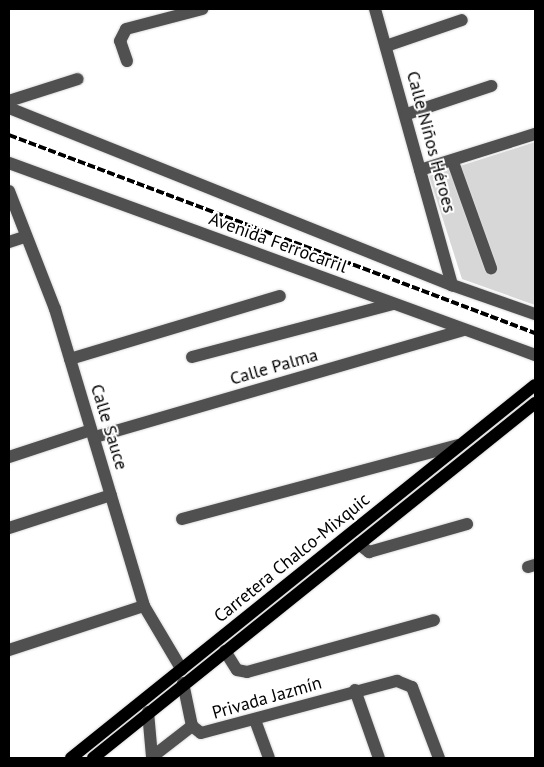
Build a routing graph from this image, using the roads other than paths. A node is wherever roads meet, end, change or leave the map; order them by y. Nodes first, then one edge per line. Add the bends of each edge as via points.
1 (202, 9) edge
2 (375, 9) edge
3 (462, 20) dead end
4 (386, 46) junction
5 (127, 61) dead end
6 (78, 79) dead end
7 (491, 86) dead end
8 (9, 101) edge
9 (9, 108) edge
10 (407, 114) junction
11 (535, 134) edge
12 (453, 162) junction
13 (9, 163) edge
14 (420, 170) junction
15 (9, 191) edge
16 (11, 205) edge
17 (24, 236) junction
18 (9, 242) edge
19 (490, 268) dead end
20 (452, 285) junction
21 (280, 296) dead end
22 (393, 304) junction
23 (535, 314) edge
24 (463, 330) junction
25 (535, 355) edge
26 (192, 357) dead end
27 (70, 359) junction
28 (535, 385) edge
29 (535, 403) edge
30 (93, 433) junction
31 (458, 445) junction
32 (9, 457) edge
33 (111, 495) junction
34 (182, 519) dead end
35 (467, 524) dead end
36 (9, 528) edge
37 (359, 544) junction
38 (144, 606) junction
39 (434, 620) dead end
40 (9, 650) edge
41 (225, 651) junction
42 (182, 676) junction
43 (355, 690) junction
44 (148, 712) junction
45 (256, 720) junction
46 (192, 726) junction
47 (71, 758) edge
48 (93, 758) edge
49 (151, 758) edge
50 (269, 758) edge
51 (379, 758) edge
52 (439, 758) edge

1 - 5 street via 126,29 120,41
2 - 4 street, Calle Niños Héroes
3 - 4 street
4 - 10 street, Calle Niños Héroes
6 - 8 street
7 - 10 street
9 - 20 street
10 - 14 street, Calle Niños Héroes
11 - 12 street
12 - 14 street
12 - 19 street
13 - 22 street, Avenida Ferrocarril
14 - 20 street, Calle Niños Héroes
15 - 16 street, Calle Sauce
16 - 17 street, Calle Sauce
17 - 18 street
17 - 27 street, Calle Sauce via 55,309
20 - 23 street
21 - 27 street
22 - 24 street, Avenida Ferrocarril
22 - 26 street
24 - 25 street, Avenida Ferrocarril
24 - 30 street, Calle Palma
27 - 30 street, Calle Sauce
28 - 31 main road, Carretera Chalco-Mixquic
29 - 37 main road
30 - 32 street, Calle Palma
30 - 33 street, Calle Sauce
31 - 34 street
31 - 42 main road, Carretera Chalco-Mixquic
33 - 36 street
33 - 38 street, Calle Sauce
35 - 37 street via 369,552
37 - 41 main road
38 - 40 street
38 - 42 street, Calle Sauce
39 - 41 street via 246,672 237,670
41 - 42 main road
42 - 44 main road
42 - 46 street, Privada Jazmín
42 - 47 main road, Carretera Chalco-Mixquic
43 - 45 street, Privada Jazmín
43 - 51 street
43 - 52 street, Privada Jazmín via 397,681 412,687
44 - 48 main road
44 - 49 street
45 - 46 street, Privada Jazmín via 201,733
45 - 50 street
46 - 49 street

